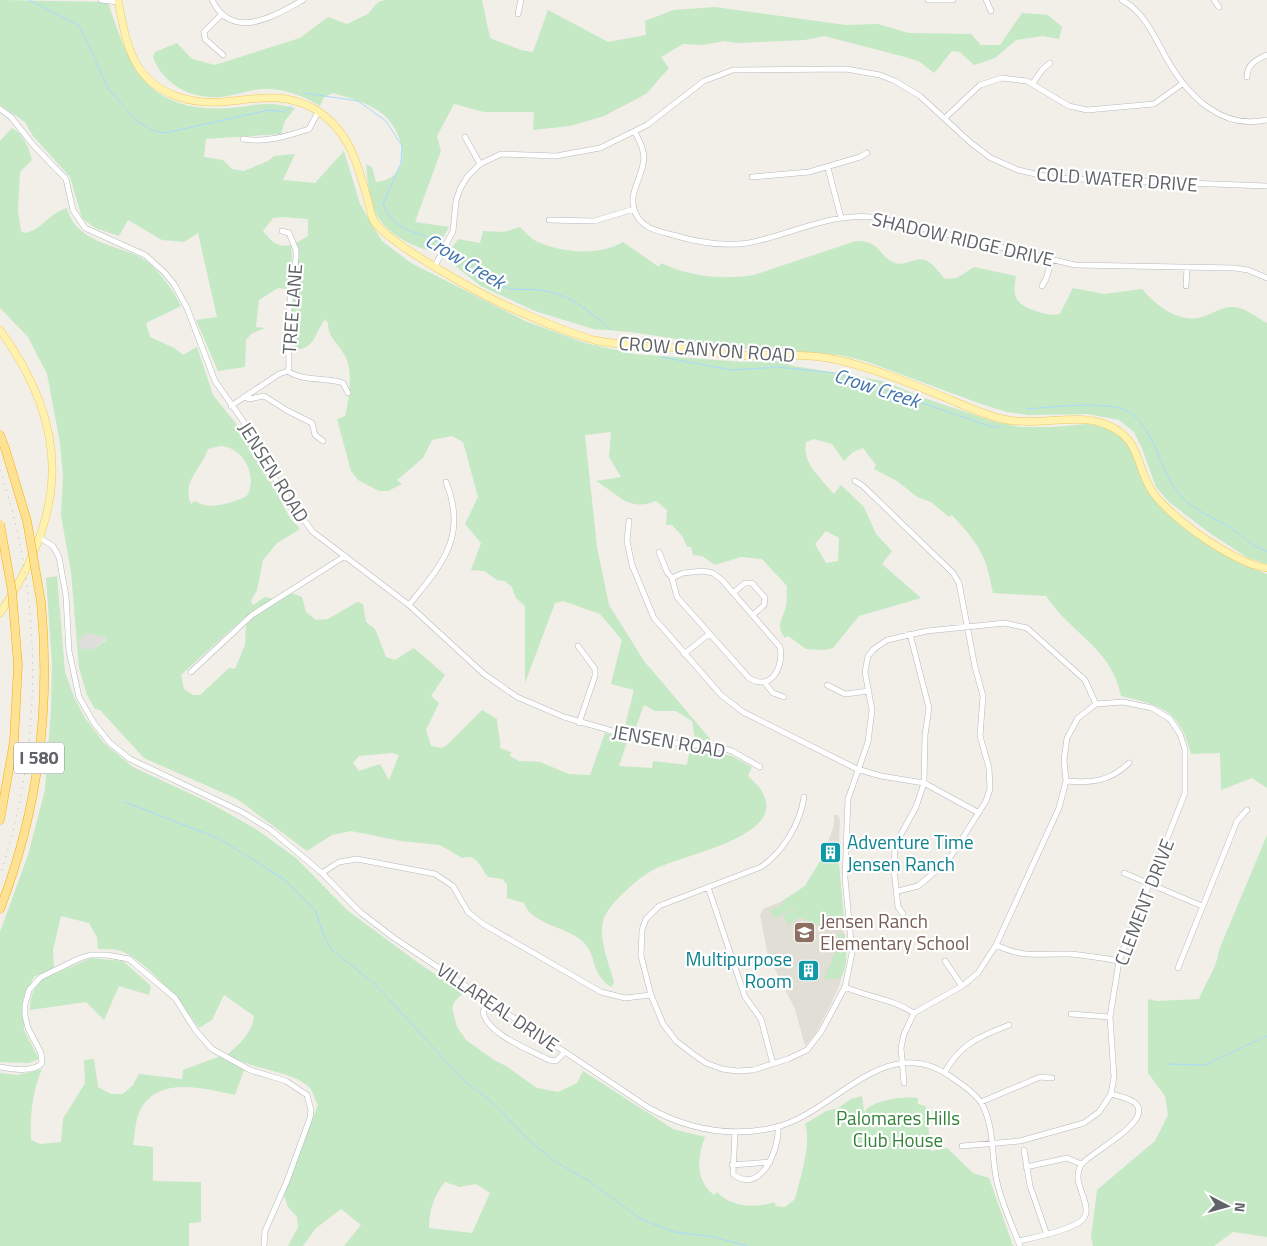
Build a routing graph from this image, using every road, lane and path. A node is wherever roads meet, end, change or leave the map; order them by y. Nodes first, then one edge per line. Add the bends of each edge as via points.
1 (101, 0) edge
2 (212, 0) edge
3 (303, 0) edge
4 (521, 0) edge
5 (928, 0) edge
6 (953, 0) edge
7 (986, 0) edge
8 (1214, 0) edge
9 (118, 1) edge
10 (1125, 1) edge
11 (1219, 7) dead end
12 (991, 11) dead end
13 (222, 14) junction
14 (518, 14) dead end
15 (223, 55) dead end
16 (1267, 55) edge
17 (1050, 63) dead end
18 (1247, 77) dead end
19 (1033, 83) junction
20 (1182, 84) junction
21 (0, 109) edge
22 (318, 112) junction
23 (945, 118) junction
24 (1267, 120) edge
25 (635, 132) junction
26 (465, 137) dead end
27 (244, 139) dead end
28 (867, 153) dead end
29 (480, 164) junction
30 (828, 168) junction
31 (752, 177) dead end
32 (1267, 186) edge
33 (634, 209) junction
34 (841, 218) junction
35 (550, 220) dead end
36 (282, 231) dead end
37 (1052, 259) junction
38 (435, 266) junction
39 (1187, 267) junction
40 (1267, 278) edge
41 (1042, 286) dead end
42 (1186, 286) dead end
43 (0, 330) edge
44 (288, 371) junction
45 (348, 393) dead end
46 (244, 397) junction
47 (231, 406) junction
48 (0, 435) edge
49 (323, 441) dead end
50 (856, 481) dead end
51 (446, 482) dead end
52 (629, 521) dead end
53 (0, 524) edge
54 (40, 538) junction
55 (659, 552) dead end
56 (345, 556) junction
57 (1267, 568) edge
58 (672, 578) junction
59 (733, 593) junction
60 (409, 605) junction
61 (0, 613) edge
62 (753, 615) junction
63 (968, 627) junction
64 (709, 634) junction
65 (910, 634) junction
66 (578, 646) dead end
67 (684, 654) junction
68 (192, 672) dead end
69 (765, 683) junction
70 (827, 685) dead end
71 (869, 691) junction
72 (784, 697) dead end
73 (1096, 704) junction
74 (579, 722) junction
75 (1129, 764) dead end
76 (760, 767) dead end
77 (857, 770) junction
78 (1066, 781) junction
79 (924, 783) junction
80 (804, 797) dead end
81 (1247, 810) dead end
82 (979, 813) junction
83 (0, 820) edge
84 (322, 873) junction
85 (1124, 873) dead end
86 (1149, 883) junction
87 (708, 887) junction
88 (898, 891) junction
89 (1202, 906) junction
90 (0, 909) edge
91 (903, 914) dead end
92 (996, 945) junction
93 (1119, 960) junction
94 (945, 961) dead end
95 (1178, 968) dead end
96 (962, 986) junction
97 (845, 987) junction
98 (651, 995) junction
99 (489, 1001) junction
100 (914, 1013) junction
101 (1071, 1014) dead end
102 (1110, 1017) junction
103 (1009, 1025) dead end
104 (564, 1052) junction
105 (773, 1064) junction
106 (902, 1064) junction
107 (0, 1067) edge
108 (945, 1072) junction
109 (1052, 1078) dead end
110 (904, 1083) dead end
111 (1111, 1094) junction
112 (981, 1102) junction
113 (778, 1126) junction
114 (735, 1132) junction
115 (993, 1144) junction
116 (962, 1146) dead end
117 (1024, 1150) dead end
118 (770, 1162) junction
119 (732, 1164) junction
120 (1081, 1164) junction
121 (1026, 1168) junction
122 (1047, 1235) junction
123 (1019, 1244) edge
124 (264, 1246) edge

1 - 9 street
2 - 13 street
3 - 13 street via 260,21 237,22
4 - 14 street
5 - 6 street
7 - 12 street
8 - 11 street
9 - 22 main road, CROW CANYON ROAD via 125,35 135,61 161,89 206,104 277,97 293,99
10 - 20 street via 1145,20
13 - 15 street via 203,36
16 - 18 street via 1252,63
17 - 19 street
19 - 20 street via 1068,106 1087,110 1154,104
19 - 23 street via 1011,77 986,82
20 - 24 street via 1206,107 1227,118 1248,122
21 - 47 street, JENSEN ROAD via 11,117 66,179 73,210 85,228 145,255 164,272 186,308 215,381
22 - 27 street via 309,129 282,138
22 - 38 main road, CROW CANYON ROAD via 341,131 354,151 371,214 378,226 390,238
23 - 25 street, COLD WATER DRIVE via 910,89 880,75 846,69 742,69 724,72 704,81
23 - 32 street, COLD WATER DRIVE via 986,155 1034,175
25 - 29 street, COLD WATER DRIVE via 600,148 573,154 510,153
25 - 33 street via 644,156 634,191
26 - 29 street
28 - 30 street
29 - 38 street, COLD WATER DRIVE via 460,189 454,232
30 - 31 street
30 - 34 street
33 - 34 street, SHADOW RIDGE DRIVE via 641,222 652,229 696,242 720,244 746,243
33 - 35 street via 594,221
34 - 37 street, SHADOW RIDGE DRIVE via 859,215 879,218
36 - 44 street, TREE LANE via 289,233 296,250 289,297
37 - 39 street, SHADOW RIDGE DRIVE via 1091,266
37 - 41 street
38 - 57 main road, CROW CANYON ROAD via 496,301 592,339 728,355 778,354 830,359 1002,419 1033,422 1087,420 1108,425 1130,440 1149,486 1172,514 1241,561
39 - 40 street, SHADOW RIDGE DRIVE via 1235,268
39 - 42 street
43 - 54 main road via 28,375 48,433 52,490 47,521
44 - 45 street via 301,377 343,383
44 - 46 street, TREE LANE
46 - 47 street, TREE LANE
46 - 49 street via 272,399 312,423 312,431
47 - 56 street, JENSEN ROAD via 255,438 280,488 304,522
48 - 90 highway, I 580, bridge via 29,531 41,602 44,683 39,757 25,830
50 - 63 street via 953,574 963,596
51 - 60 street via 455,510 455,526 442,564
52 - 67 street via 627,541 644,597 654,618
53 - 83 highway, I 580, bridge via 12,591 18,665 14,741
54 - 61 main road via 28,566
54 - 84 street, VILLAREAL DRIVE via 53,546 59,557 66,596 69,651 79,697 110,743 130,759 242,812 272,830
55 - 58 street
56 - 60 street, JENSEN ROAD
56 - 68 street via 252,615
58 - 59 street via 684,573 713,573
58 - 64 street via 677,597
59 - 62 street
59 - 62 street via 745,583 752,583 765,598 764,605
60 - 74 street, JENSEN ROAD via 505,690
62 - 69 street via 780,647 782,654 772,678
63 - 65 street
63 - 73 street via 1005,623 1027,628 1085,680
63 - 82 street via 983,696 980,736 991,780
64 - 67 street
64 - 69 street via 749,678
65 - 71 street via 887,640 868,656 865,672
65 - 79 street via 928,701
66 - 74 street via 595,669
67 - 77 street via 721,695 742,712
69 - 72 street via 773,693
70 - 71 street via 845,694
71 - 77 street via 872,710 868,742
73 - 78 street via 1078,718 1067,738
73 - 86 street, CLEMENT DRIVE via 1123,702 1152,708 1170,719 1185,750 1184,800
74 - 76 street, JENSEN ROAD via 654,741 718,747
75 - 78 street via 1107,779 1088,783
77 - 79 street
77 - 97 street via 848,799 845,878 852,953
78 - 92 street via 1059,808
79 - 82 street
79 - 88 street via 916,807 895,845 894,870
80 - 87 street via 786,841 773,859 761,867
81 - 89 street via 1237,821
82 - 88 street via 948,861 918,886
84 - 98 street via 339,862 357,859 435,874 453,886 468,912 483,924 601,992 625,998
84 - 99 street, VILLAREAL DRIVE via 360,912
85 - 86 street
86 - 89 street
86 - 93 street, CLEMENT DRIVE
87 - 98 street via 659,906 646,919 640,940
87 - 105 street via 745,997 761,1019
88 - 91 street via 898,907
89 - 95 street
92 - 93 street via 1015,954 1086,955
92 - 96 street via 978,973
93 - 102 street, CLEMENT DRIVE
94 - 96 street
96 - 100 street
97 - 100 street via 897,1003
97 - 105 street via 821,1032 807,1050
98 - 105 street via 663,1024 676,1041 706,1063 737,1071
99 - 104 street, VILLAREAL DRIVE
99 - 104 street via 483,1012 484,1020 503,1036 553,1061
100 - 106 street via 904,1034
101 - 102 street
102 - 111 street, CLEMENT DRIVE via 1114,1077
103 - 108 street via 965,1045
104 - 114 street, VILLAREAL DRIVE via 667,1118 704,1130
106 - 108 street, VILLAREAL DRIVE via 922,1064
106 - 110 street
106 - 113 street, VILLAREAL DRIVE via 878,1068 800,1117
107 - 124 street via 18,1069 42,1063 26,1016 26,995 36,981 90,954 128,959 175,998 196,1031 212,1048 250,1070 286,1080 307,1095 310,1118 265,1231
108 - 112 street, VILLAREAL DRIVE
109 - 112 street via 1040,1077
111 - 115 street via 1099,1112 1084,1123 1020,1141
111 - 120 street via 1135,1102 1139,1114 1113,1140
112 - 115 street, VILLAREAL DRIVE
113 - 114 street, VILLAREAL DRIVE
113 - 118 street via 778,1139
114 - 119 street
115 - 116 street
115 - 123 street, VILLAREAL DRIVE via 997,1184
117 - 121 street
118 - 119 street
118 - 119 street via 758,1177 743,1180 733,1174
120 - 121 street via 1067,1158
120 - 122 street via 1078,1182 1087,1210 1085,1218 1078,1224
121 - 122 street
122 - 123 street

